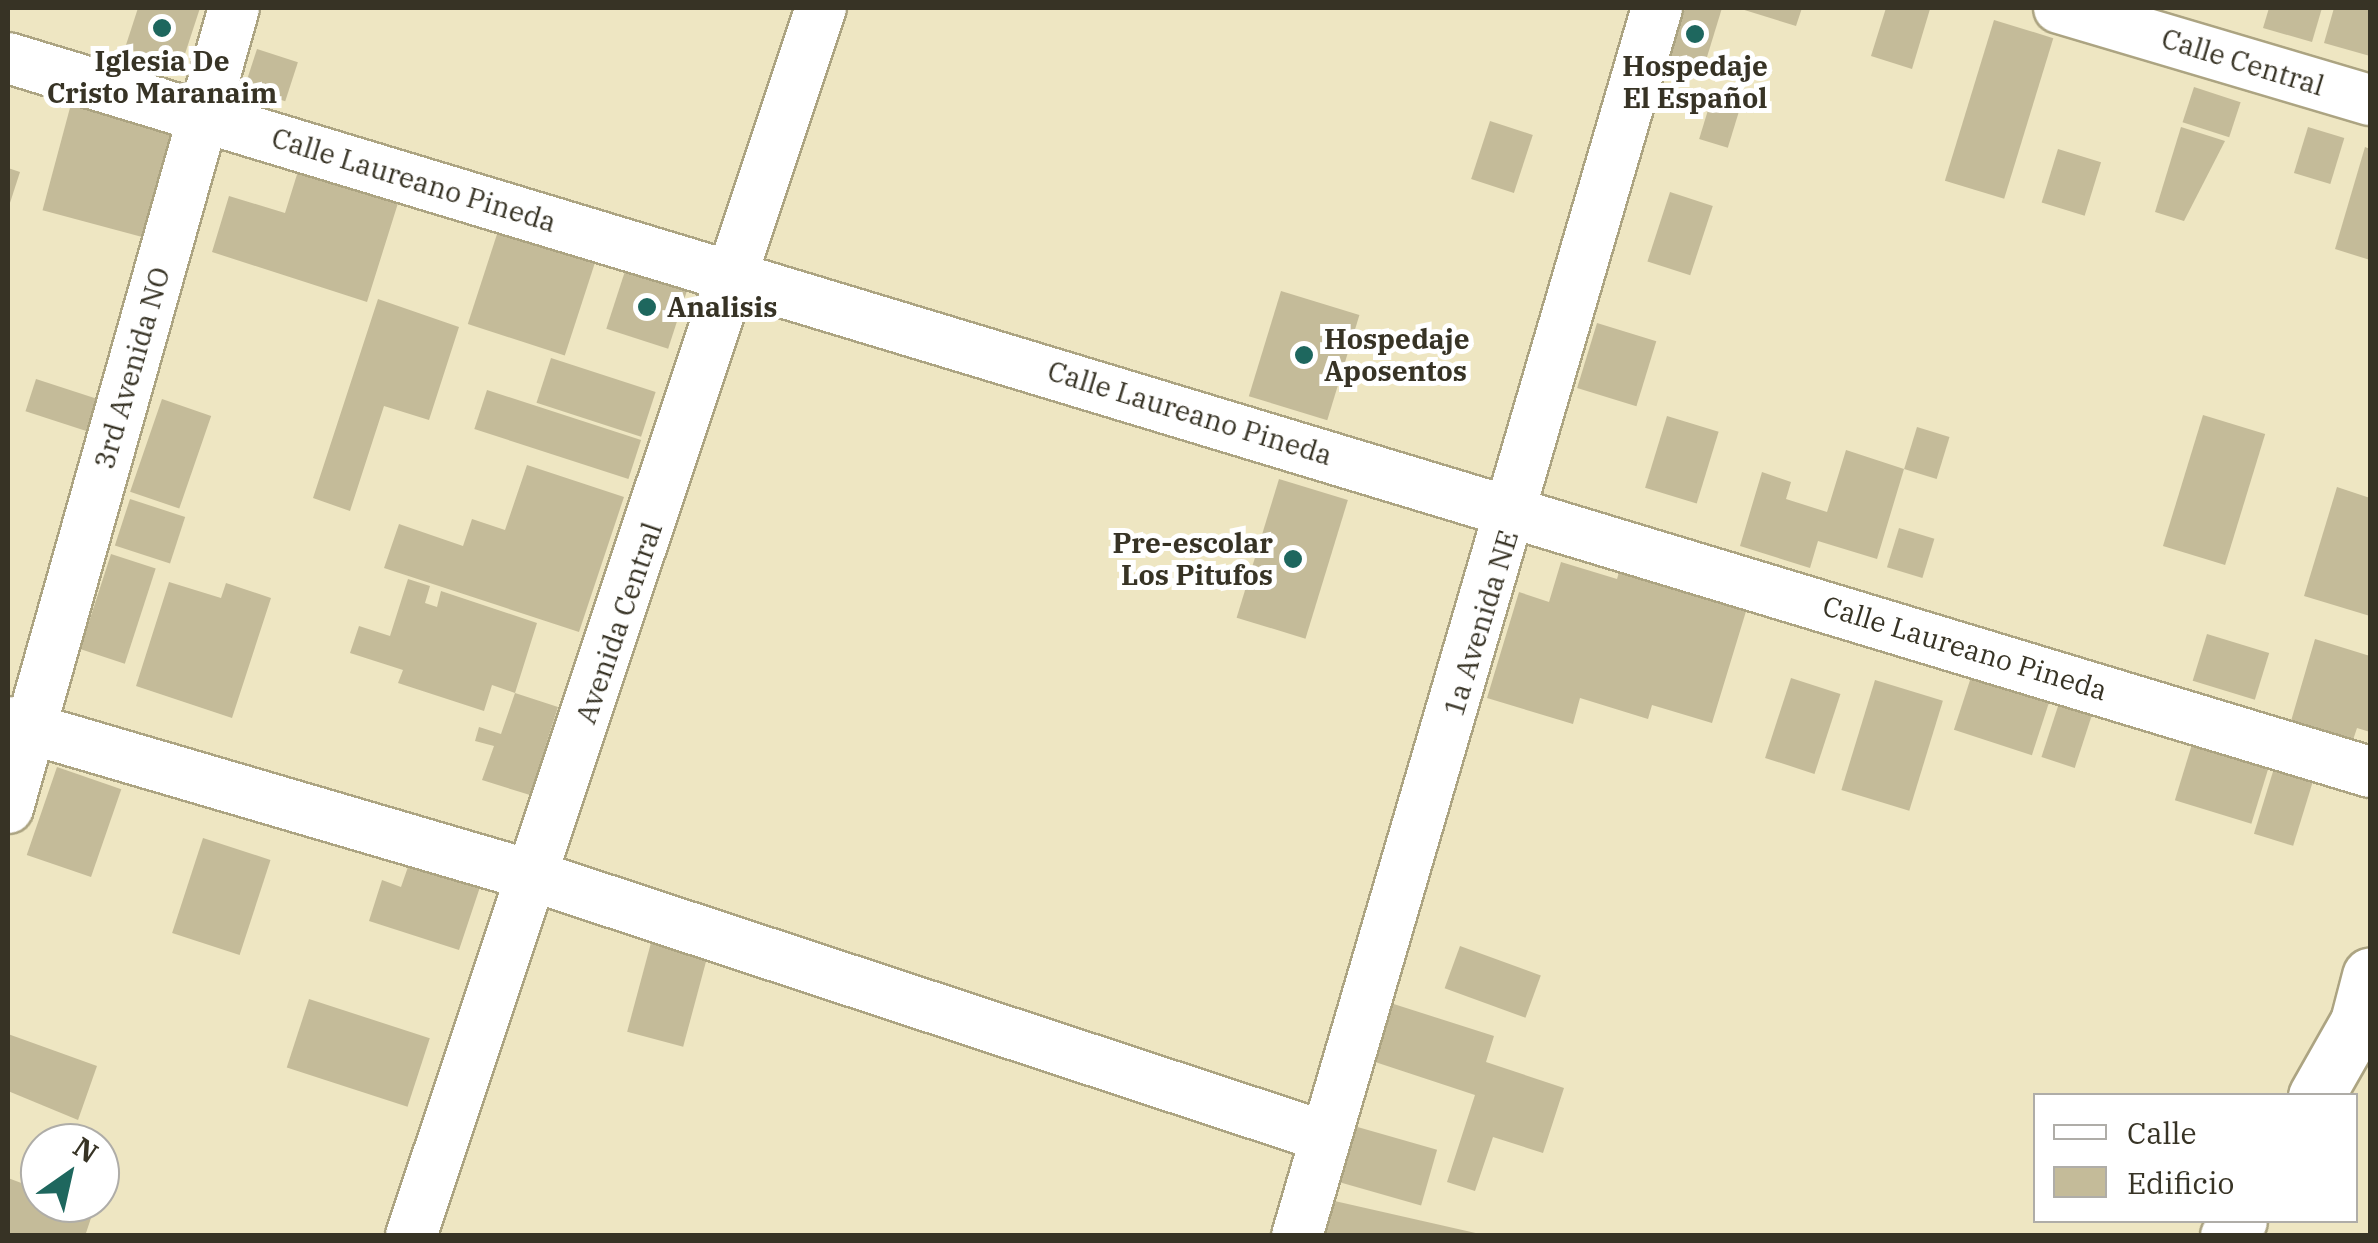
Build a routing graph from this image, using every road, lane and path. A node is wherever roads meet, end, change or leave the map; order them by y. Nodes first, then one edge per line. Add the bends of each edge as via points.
1 (234, 8) edge
2 (820, 8) edge
3 (1656, 8) edge
4 (2059, 8) edge
5 (8, 58) edge
6 (2370, 100) edge
7 (203, 117) junction
8 (737, 276) junction
9 (1515, 511) junction
10 (19, 726) edge
11 (2370, 772) edge
12 (8, 808) edge
13 (534, 876) junction
14 (2370, 976) edge
15 (2318, 1093) edge
16 (1323, 1136) junction
17 (411, 1236) edge
18 (1297, 1236) edge

1 - 7 street, 3rd Avenida NO
2 - 8 street, Avenida Central
3 - 9 street, 1a Avenida NE
4 - 6 street, Calle Central
5 - 7 street, Calle Laureano Pineda
7 - 8 street, Calle Laureano Pineda
7 - 10 street, 3rd Avenida NO
8 - 9 street, Calle Laureano Pineda
8 - 13 street, Avenida Central
9 - 11 street, Calle Laureano Pineda
9 - 16 street, 1a Avenida NE
10 - 12 street, 3rd Avenida NO
10 - 13 street
13 - 16 street
13 - 17 street, Avenida Central
14 - 15 street via 2358,1022
16 - 18 street, 1a Avenida NE

